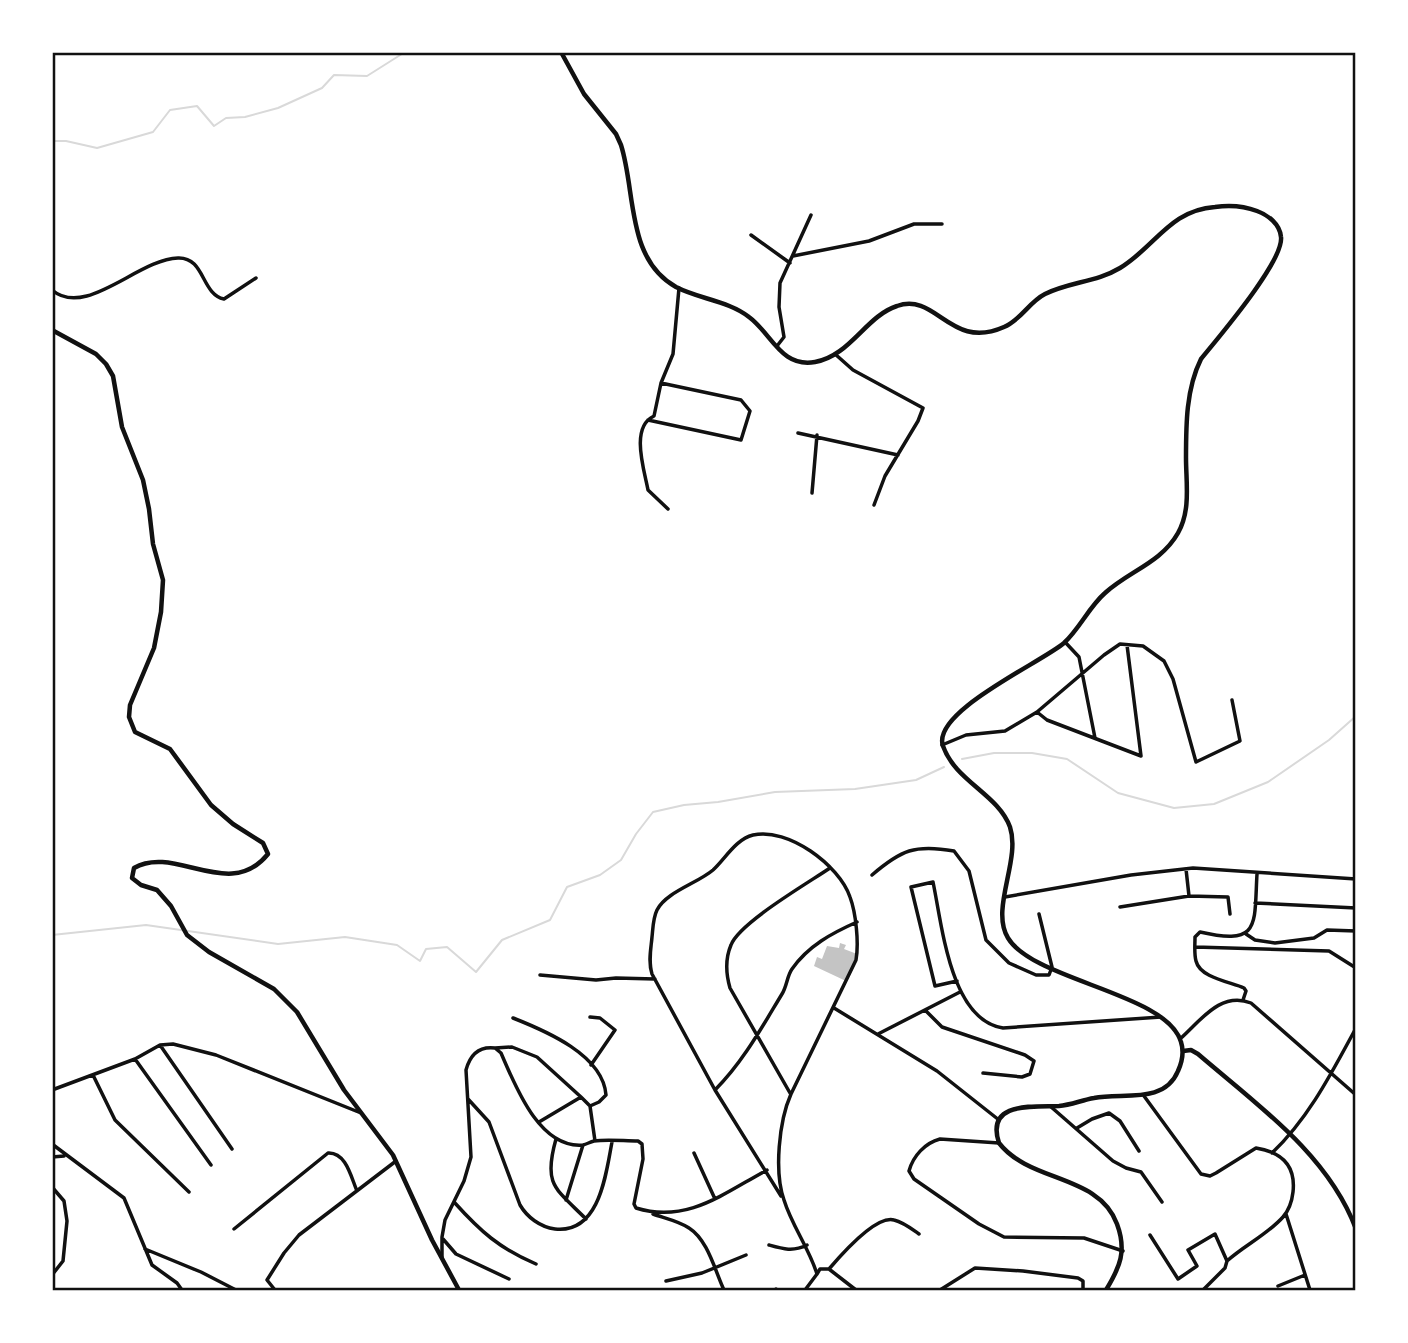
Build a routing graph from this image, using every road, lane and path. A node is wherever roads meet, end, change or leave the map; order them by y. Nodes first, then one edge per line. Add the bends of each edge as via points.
1 (561, 52) edge
2 (811, 215) dead end
3 (942, 224) dead end
4 (751, 235) dead end
5 (793, 256) junction
6 (790, 263) junction
7 (256, 278) dead end
8 (679, 288) junction
9 (52, 290) edge
10 (52, 330) edge
11 (776, 348) junction
12 (835, 354) junction
13 (661, 383) junction
14 (646, 419) junction
15 (799, 433) dead end
16 (817, 435) junction
17 (898, 455) junction
18 (812, 493) dead end
19 (874, 505) dead end
20 (668, 509) dead end
21 (1065, 642) junction
22 (1127, 645) junction
23 (1082, 675) junction
24 (1232, 700) dead end
25 (1037, 712) junction
26 (1095, 739) junction
27 (942, 744) junction
28 (830, 868) junction
29 (1186, 869) junction
30 (1257, 874) junction
31 (872, 875) dead end
32 (1356, 879) edge
33 (1189, 896) junction
34 (1005, 897) junction
35 (1255, 903) junction
36 (1120, 907) dead end
37 (1356, 908) edge
38 (1040, 914) dead end
39 (1230, 914) dead end
40 (856, 922) junction
41 (1356, 931) edge
42 (1246, 934) junction
43 (1195, 947) junction
44 (1052, 967) junction
45 (1356, 968) edge
46 (540, 975) dead end
47 (655, 979) junction
48 (957, 981) junction
49 (961, 992) junction
50 (1243, 1000) junction
51 (834, 1008) junction
52 (925, 1010) junction
53 (590, 1017) dead end
54 (1162, 1017) junction
55 (513, 1018) dead end
56 (1356, 1028) edge
57 (877, 1034) junction
58 (756, 1037) junction
59 (1181, 1038) junction
60 (160, 1045) junction
61 (495, 1048) junction
62 (1183, 1051) junction
63 (135, 1059) junction
64 (591, 1065) junction
65 (983, 1073) dead end
66 (93, 1075) junction
67 (1331, 1075) junction
68 (52, 1090) edge
69 (715, 1090) junction
70 (791, 1094) junction
71 (1356, 1095) edge
72 (1144, 1096) junction
73 (466, 1097) junction
74 (582, 1097) junction
75 (1049, 1106) junction
76 (590, 1107) junction
77 (363, 1114) junction
78 (999, 1121) junction
79 (539, 1122) junction
80 (1077, 1129) junction
81 (1291, 1135) junction
82 (556, 1139) junction
83 (595, 1141) junction
84 (612, 1142) junction
85 (999, 1143) junction
86 (52, 1144) edge
87 (583, 1145) junction
88 (232, 1149) dead end
89 (1139, 1151) dead end
90 (694, 1153) dead end
91 (1272, 1153) junction
92 (66, 1155) junction
93 (52, 1157) edge
94 (396, 1161) junction
95 (211, 1165) dead end
96 (767, 1170) junction
97 (52, 1187) edge
98 (357, 1191) junction
99 (189, 1192) dead end
100 (715, 1199) junction
101 (566, 1200) junction
102 (784, 1201) junction
103 (454, 1202) junction
104 (1162, 1202) dead end
105 (648, 1212) junction
106 (1286, 1214) junction
107 (586, 1219) junction
108 (1356, 1228) edge
109 (234, 1229) dead end
110 (919, 1234) dead end
111 (1150, 1235) dead end
112 (442, 1237) junction
113 (769, 1245) dead end
114 (807, 1245) junction
115 (144, 1248) junction
116 (1123, 1251) junction
117 (746, 1255) dead end
118 (442, 1257) junction
119 (1227, 1261) junction
120 (537, 1264) dead end
121 (714, 1269) junction
122 (829, 1269) junction
123 (817, 1274) junction
124 (52, 1275) edge
125 (1305, 1275) junction
126 (509, 1279) dead end
127 (666, 1281) dead end
128 (1278, 1286) dead end
129 (182, 1290) edge
130 (236, 1290) edge
131 (275, 1290) edge
132 (459, 1290) edge
133 (724, 1290) edge
134 (805, 1290) edge
135 (856, 1290) edge
136 (940, 1290) edge
137 (1083, 1290) edge
138 (1108, 1290) edge
139 (1203, 1290) edge
140 (1310, 1290) edge

1 - 8 main road via 621,145 647,257 663,279
2 - 5 street
3 - 5 street via 914,224 869,241
4 - 6 street
5 - 6 street
6 - 11 street via 780,282 783,337
7 - 9 street via 224,299 210,291 191,261 180,257 141,268 78,299
8 - 11 main road via 749,316
8 - 13 street via 673,354
10 - 77 main road via 96,354 113,376 122,427 149,509 152,544 163,580 161,612 154,648 130,705 135,732 170,750 211,805 263,843 268,854 259,866 246,872 154,862 134,867 132,878 157,890 187,935 274,989 297,1012
11 - 12 main road via 802,362
12 - 17 street via 853,370 923,408
12 - 21 main road via 880,315 906,303 927,307 963,330 993,331 1008,326 1045,294 1119,268 1189,212 1243,207 1271,219 1281,244 1275,258 1195,372 1188,409 1187,504 1178,533 1150,563 1107,591
13 - 14 street via 654,416
13 - 14 street via 741,400 750,411 741,440
14 - 20 street via 641,428 648,490
15 - 16 street
16 - 17 street
16 - 18 street
17 - 19 street
21 - 23 street via 1079,657
21 - 27 main road via 962,711 946,729
22 - 23 street via 1120,644
22 - 24 street via 1143,646 1164,661 1196,762 1240,741
22 - 26 street via 1141,756
23 - 25 street
23 - 26 street
25 - 26 street
25 - 27 street via 1005,731 965,735
27 - 34 main road via 964,778 1007,820 1012,842
28 - 40 street via 850,895
28 - 47 street via 806,847 775,835 755,834 742,840 715,868 657,910 650,960
28 - 58 street via 744,928 731,945 725,972
29 - 30 street
29 - 33 street
29 - 34 street
30 - 32 street
30 - 35 street
31 - 44 street via 906,850 932,847 954,851 969,871 986,940 1009,962 1036,975 1049,975
33 - 36 street
33 - 39 street via 1228,897
34 - 44 main road via 1003,927 1008,938 1034,961
35 - 37 street
35 - 42 street via 1254,922
38 - 44 street
40 - 51 street via 856,960
40 - 58 street via 822,940 801,958
41 - 42 street via 1327,930 1314,938 1275,943
42 - 43 street via 1199,932
43 - 45 street via 1329,951
43 - 50 street via 1198,966 1244,988
44 - 54 main road
46 - 47 street
47 - 69 street
48 - 48 street via 935,986 911,887 933,882
48 - 49 street
49 - 52 street
49 - 54 street via 974,1014 1003,1028
50 - 59 street via 1226,1000 1216,1006
50 - 67 street
51 - 57 street
51 - 70 street
52 - 57 street
52 - 65 street via 942,1027 1034,1061 1030,1074 1022,1077
53 - 64 street via 600,1018 615,1030
54 - 59 main road
55 - 64 street via 564,1040
56 - 67 street
57 - 78 street via 937,1071
58 - 69 street
58 - 70 street
59 - 62 main road
60 - 63 street
60 - 77 street via 216,1055
60 - 88 street
61 - 73 street via 481,1049 470,1058
61 - 74 street via 512,1046 537,1057
61 - 79 street
62 - 72 main road via 1175,1079
62 - 81 main road via 1198,1054
63 - 66 street
63 - 95 street
64 - 76 street via 605,1083 606,1095
66 - 68 street
66 - 99 street via 115,1120
67 - 71 street
67 - 81 street
69 - 96 street
70 - 102 street via 780,1129
72 - 75 main road
72 - 91 street via 1205,1176 1251,1149
73 - 103 street via 471,1157
73 - 107 street via 489,1122 527,1217 552,1229 569,1228
74 - 76 street
74 - 79 street
75 - 78 main road via 1010,1110
75 - 80 street
76 - 83 street
77 - 94 main road
78 - 85 main road
79 - 82 street
80 - 89 street via 1110,1113
80 - 104 street via 1112,1161 1142,1172
81 - 91 street
81 - 108 main road via 1319,1166
82 - 87 street
82 - 101 street via 550,1175
83 - 84 street
83 - 87 street
84 - 105 street via 638,1141 644,1147 634,1204
84 - 107 street via 603,1189
85 - 116 main road via 1019,1161 1098,1195 1114,1215
85 - 116 street via 932,1141 916,1156 909,1171 914,1179 1004,1237 1084,1238
86 - 92 street
87 - 101 street
90 - 100 street
91 - 106 street via 1293,1171
92 - 93 street
92 - 115 street via 124,1198
94 - 98 street
94 - 118 main road
96 - 100 street
96 - 102 street
97 - 124 street via 64,1201 67,1221 63,1261
98 - 109 street via 341,1156 328,1153
98 - 131 street via 299,1235 284,1253 267,1280
100 - 105 street via 689,1212
101 - 107 street
102 - 114 street
103 - 112 street
103 - 120 street via 508,1251
105 - 121 street via 690,1228 703,1243
106 - 119 street
106 - 125 street
110 - 122 street via 896,1220 885,1219
111 - 119 street via 1178,1279 1197,1266 1188,1250 1215,1234
112 - 118 street
112 - 126 street via 456,1254
113 - 114 street via 797,1250
114 - 123 street
115 - 129 street via 152,1265
115 - 130 street
116 - 138 main road
117 - 121 street
118 - 132 main road
119 - 139 street
121 - 127 street
121 - 133 street
122 - 123 street
122 - 135 street
123 - 134 street
125 - 128 street
125 - 140 street
136 - 137 street via 975,1268 1078,1278

